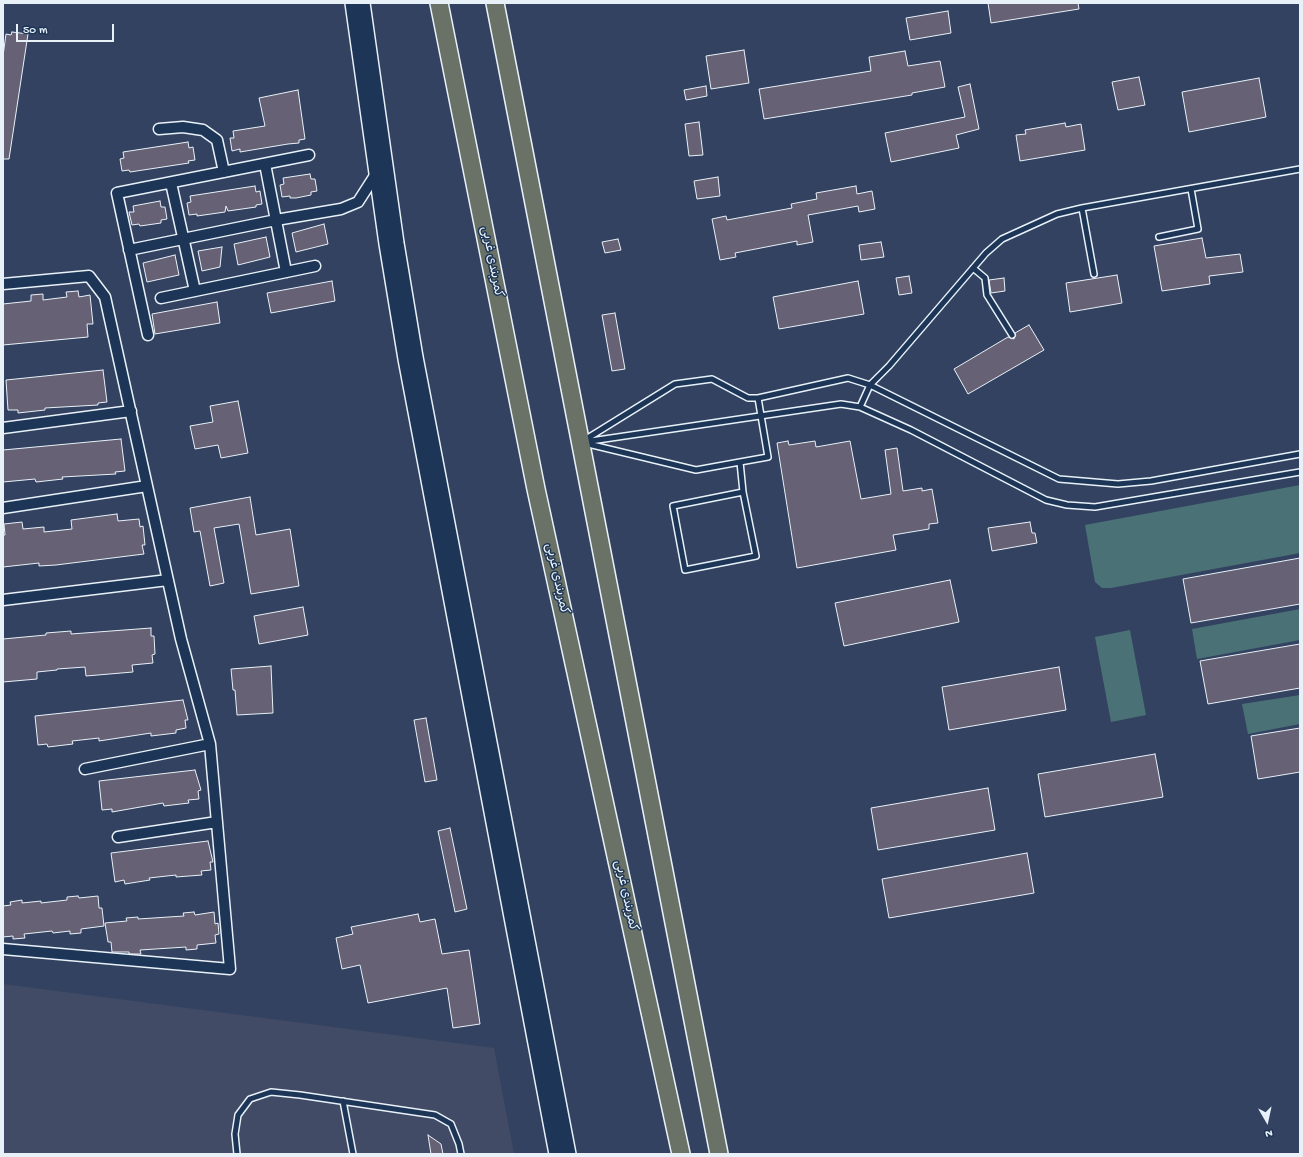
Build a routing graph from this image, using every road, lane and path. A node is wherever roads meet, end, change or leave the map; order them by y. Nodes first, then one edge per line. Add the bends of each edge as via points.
1 (352, 3) edge
2 (363, 3) edge
3 (439, 3) edge
4 (495, 3) edge
5 (159, 129) dead end
6 (309, 155) dead end
7 (265, 164) junction
8 (1300, 169) edge
9 (224, 172) junction
10 (376, 174) junction
11 (171, 183) junction
12 (1191, 189) junction
13 (1082, 208) junction
14 (276, 220) junction
15 (1159, 237) dead end
16 (185, 238) junction
17 (129, 250) junction
18 (315, 266) dead end
19 (973, 268) junction
20 (286, 272) junction
21 (1094, 274) dead end
22 (3, 284) edge
23 (195, 291) junction
24 (161, 298) dead end
25 (148, 335) dead end
26 (1012, 335) dead end
27 (870, 385) junction
28 (758, 398) junction
29 (860, 407) junction
30 (131, 411) junction
31 (761, 415) junction
32 (3, 428) edge
33 (581, 442) junction
34 (1300, 454) edge
35 (740, 462) junction
36 (1300, 472) edge
37 (147, 486) junction
38 (744, 492) junction
39 (3, 508) edge
40 (168, 580) junction
41 (3, 600) edge
42 (210, 744) junction
43 (85, 769) dead end
44 (217, 822) junction
45 (118, 837) dead end
46 (3, 949) edge
47 (343, 1101) junction
48 (237, 1154) edge
49 (353, 1154) edge
50 (461, 1154) edge
51 (556, 1154) edge
52 (569, 1154) edge
53 (681, 1154) edge
54 (719, 1154) edge

1 - 10 street
2 - 52 street via 416,357
3 - 53 highway, کمربندی غربی via 536,489
4 - 33 highway
5 - 9 street via 183,127 203,130 217,140
6 - 7 street
7 - 9 street
7 - 14 street
8 - 12 lane
9 - 11 street
10 - 14 street via 358,202 334,211
10 - 51 street via 406,367
11 - 16 street
11 - 17 street via 117,193
12 - 13 lane
12 - 15 lane via 1198,230
13 - 19 lane via 1057,214 1002,239
13 - 21 lane
14 - 16 street
14 - 20 street
16 - 17 street
16 - 23 street
17 - 25 street
18 - 20 street
19 - 26 lane via 984,278 987,294
19 - 27 lane
20 - 23 street
22 - 30 street via 89,276 105,297
23 - 24 street
27 - 28 lane via 848,378
27 - 29 lane
27 - 34 lane via 1060,478 1118,484
28 - 31 lane
28 - 33 lane via 748,398 712,380 675,384
29 - 31 lane via 841,404
29 - 36 lane via 911,430 1046,500 1067,505 1094,507
30 - 32 street
30 - 37 street
31 - 33 lane
31 - 35 lane via 768,457
33 - 35 lane via 696,470
33 - 54 highway
35 - 38 lane
37 - 39 street
37 - 40 street
38 - 38 lane via 756,556 685,570 673,506
40 - 41 street
40 - 42 street via 181,639
42 - 43 street
42 - 44 street
44 - 45 street
44 - 46 street via 230,969
47 - 48 lane via 271,1092 250,1099 238,1115 235,1134
47 - 49 lane
47 - 50 lane via 435,1115 451,1124

